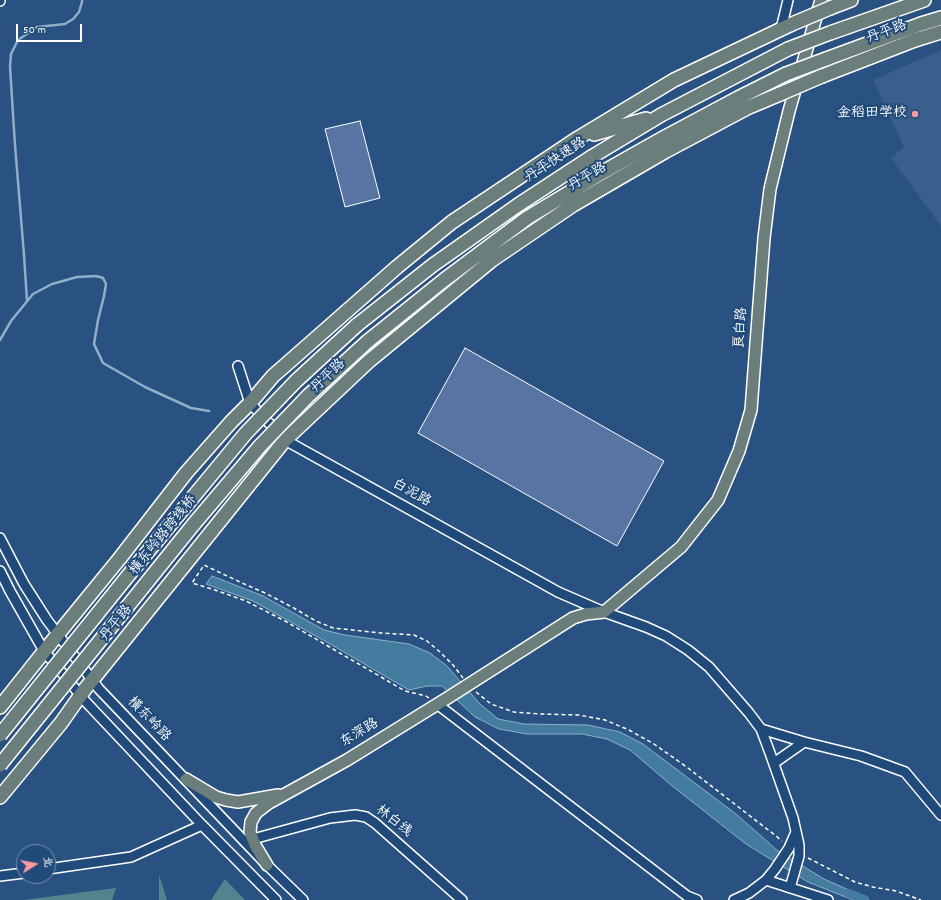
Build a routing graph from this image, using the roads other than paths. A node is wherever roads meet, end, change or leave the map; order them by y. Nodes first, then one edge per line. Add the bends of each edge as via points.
1 (788, 0) edge
2 (851, 0) edge
3 (924, 0) edge
4 (826, 4) edge
5 (941, 20) edge
6 (787, 26) junction
7 (941, 32) edge
8 (661, 114) junction
9 (665, 137) junction
10 (578, 138) junction
11 (614, 181) junction
12 (357, 325) joint
13 (238, 366) dead end
14 (250, 403) junction
15 (285, 440) junction
16 (0, 538) edge
17 (0, 571) edge
18 (604, 612) junction
19 (58, 634) junction
20 (44, 651) junction
21 (92, 680) junction
22 (80, 695) junction
23 (437, 704) junction
24 (0, 707) edge
25 (761, 729) junction
26 (0, 735) edge
27 (804, 742) junction
28 (774, 763) junction
29 (0, 765) edge
30 (186, 778) junction
31 (284, 794) junction
32 (0, 797) edge
33 (941, 815) edge
34 (202, 825) junction
35 (796, 832) junction
36 (248, 840) junction
37 (267, 865) joint
38 (56, 868) edge
39 (16, 874) edge
40 (0, 876) edge
41 (766, 880) junction
42 (791, 884) junction
43 (276, 900) edge
44 (303, 900) edge
45 (462, 900) edge
46 (697, 900) edge
47 (734, 900) edge
48 (828, 900) edge

1 - 6 street
2 - 4 highway
3 - 8 highway, 丹平快速路, bridge via 788,49
4 - 6 highway, bridge
4 - 18 main road, 良白路 via 789,111 770,189 751,410 739,451 718,500 681,548
5 - 9 highway, bridge via 921,24 786,74
6 - 10 highway via 674,80
7 - 11 highway, 丹平路, bridge via 822,76 750,107
8 - 10 highway
8 - 12 highway, 丹平快速路 via 518,205 433,265
9 - 11 highway
9 - 29 highway, 横东岭路跨线桥, bridge via 527,218 368,341 308,396 260,446 175,547
10 - 14 highway via 452,222 273,376
11 - 15 highway, 丹平路 via 492,260 369,361
12 - 26 highway, 横东岭路跨线桥, bridge via 296,381 246,433
13 - 14 street, 白泥路
14 - 15 street, 白泥路
14 - 19 highway via 186,474
15 - 18 street, 白泥路 via 552,588
15 - 21 highway, 丹平路
16 - 19 street, 横东岭路 via 24,584
17 - 20 street
18 - 23 main road, 东深路 via 573,618
18 - 25 street, 白泥路 via 666,636 688,650 709,667
19 - 20 highway
19 - 21 street, 横东岭路
20 - 22 street
20 - 24 highway
21 - 22 highway, 丹平路
21 - 30 street, 横东岭路
22 - 32 highway, 丹平路
22 - 34 street
23 - 31 main road, 东深路 via 347,760
23 - 46 street via 687,896
25 - 27 street
25 - 28 street, 白泥路
27 - 28 street
27 - 33 street via 861,756 905,772
28 - 35 street, 白泥路
30 - 31 main road, 东深路 via 216,797 238,802
30 - 36 street, 横东岭路
31 - 36 main road, 东深路 via 256,813 251,822
34 - 38 street via 131,856
34 - 43 street
35 - 41 street via 789,848
35 - 42 street, 白泥路 via 799,856
36 - 37 main road, 东深路 via 255,845
36 - 45 street, 林白线 via 330,818 355,815 366,817 375,822
37 - 44 street
39 - 40 street
41 - 42 street
41 - 47 street via 749,893
42 - 48 street

